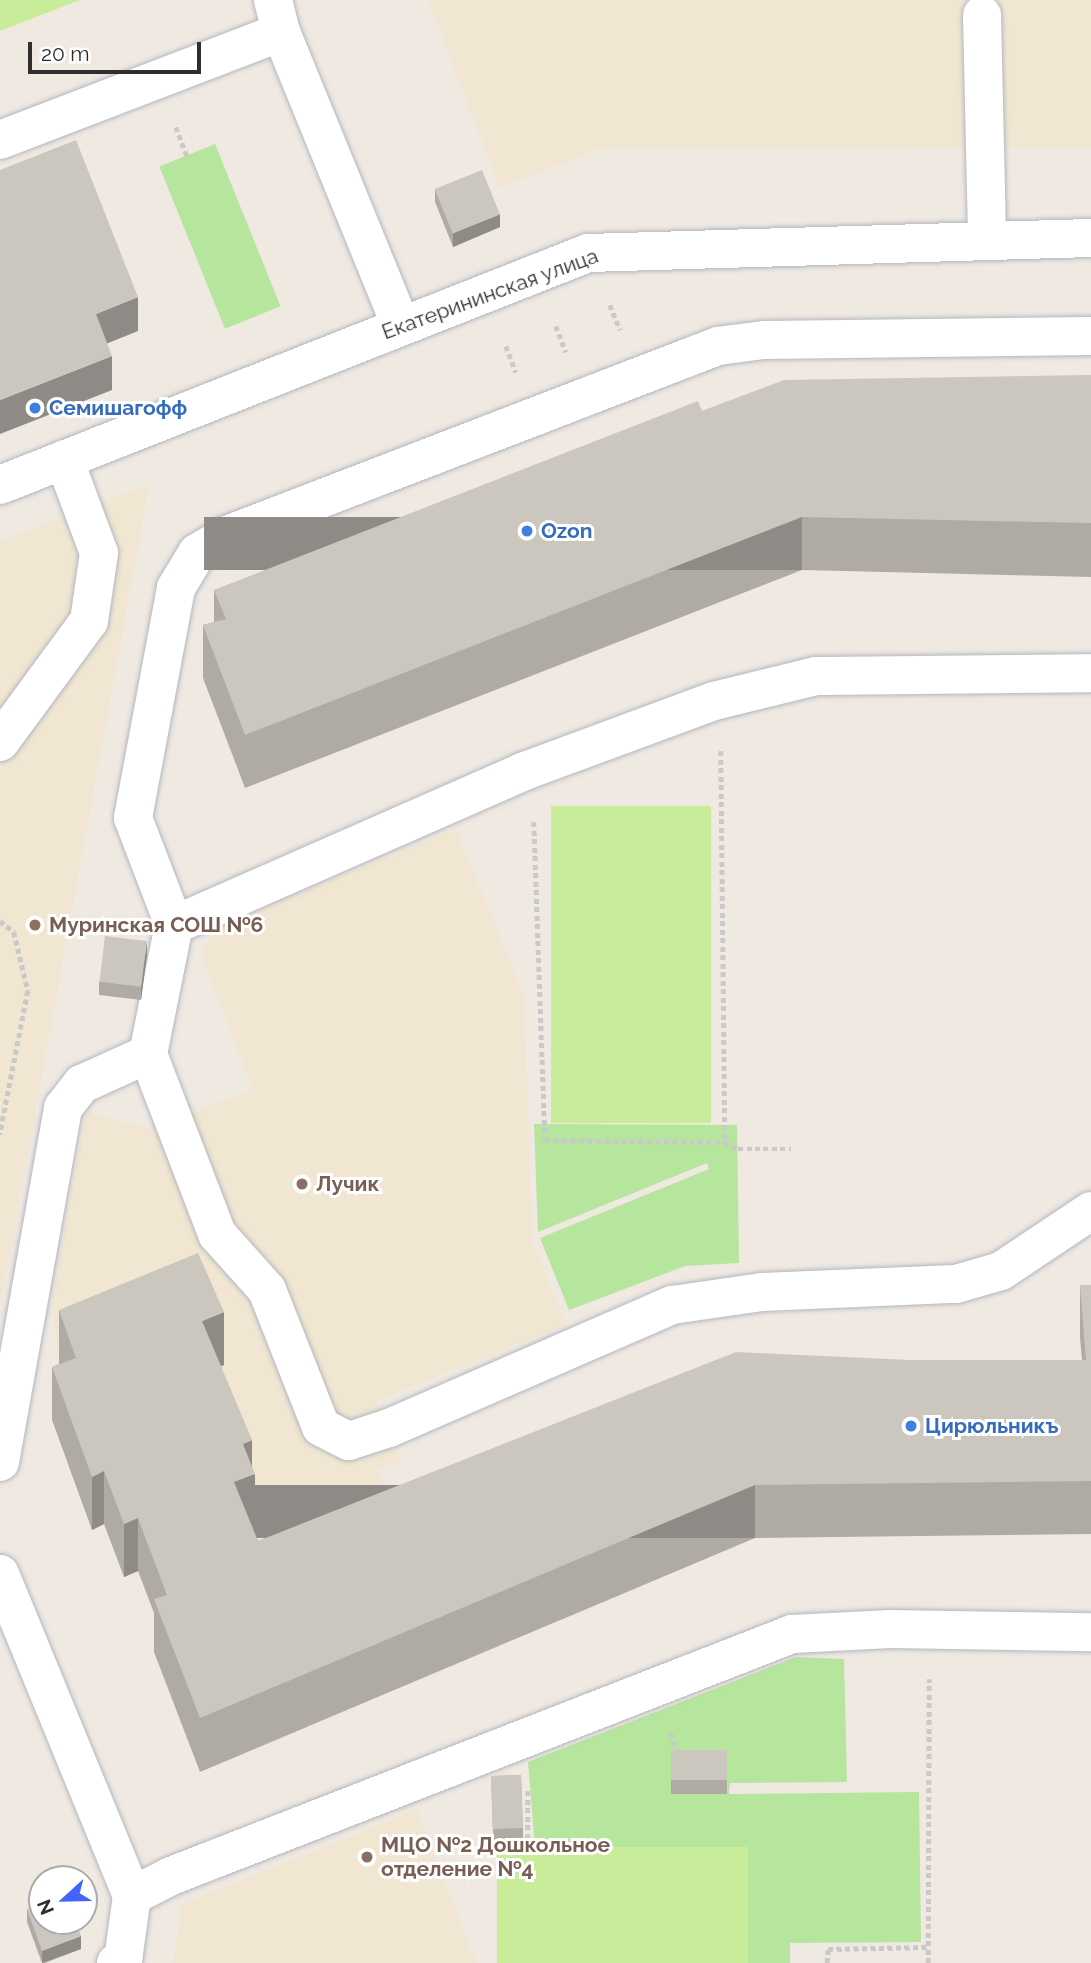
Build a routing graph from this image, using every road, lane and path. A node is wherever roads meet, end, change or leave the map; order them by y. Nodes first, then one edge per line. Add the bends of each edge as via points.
1 (982, 15) dead end
2 (277, 16) edge
3 (171, 115) dead end
4 (0, 140) edge
5 (187, 156) dead end
6 (1091, 238) edge
7 (987, 239) junction
8 (401, 326) junction
9 (556, 326) dead end
10 (1091, 337) edge
11 (506, 346) dead end
12 (568, 357) dead end
13 (522, 385) dead end
14 (64, 459) junction
15 (0, 485) edge
16 (1091, 673) edge
17 (714, 701) junction
18 (0, 741) edge
19 (522, 772) junction
20 (0, 922) edge
21 (174, 925) junction
22 (148, 1054) junction
23 (0, 1135) edge
24 (725, 1142) junction
25 (791, 1149) dead end
26 (1091, 1211) edge
27 (0, 1462) edge
28 (0, 1574) edge
29 (930, 1631) junction
30 (1091, 1632) edge
31 (132, 1896) junction
32 (928, 1947) junction
33 (116, 1963) edge
34 (827, 1963) edge
35 (928, 1963) edge

1 - 7 street
2 - 4 street
2 - 8 street
3 - 5 path
6 - 7 street, Екатерининская улица
7 - 8 street, Екатерининская улица via 588,253
8 - 14 street, Екатерининская улица
9 - 12 path
10 - 21 street via 764,341 718,346 227,535 197,554 176,588 166,625 133,818
11 - 13 path
14 - 15 street, Екатерининская улица
14 - 18 street via 99,553 89,621
16 - 17 street via 816,676
17 - 19 street
17 - 24 path via 721,730
19 - 21 street
19 - 24 path via 533,799 545,1140
20 - 23 path via 14,932 28,991
21 - 22 street
22 - 26 street via 217,1234 267,1290 321,1427 349,1441 389,1428 672,1304 762,1292 956,1284 1001,1271
22 - 27 street via 82,1084 63,1108
24 - 25 path via 738,1149
28 - 31 street
29 - 30 street
29 - 31 street via 792,1634 171,1876
29 - 32 path
31 - 33 street via 123,1960
32 - 34 path via 828,1949
32 - 35 path

